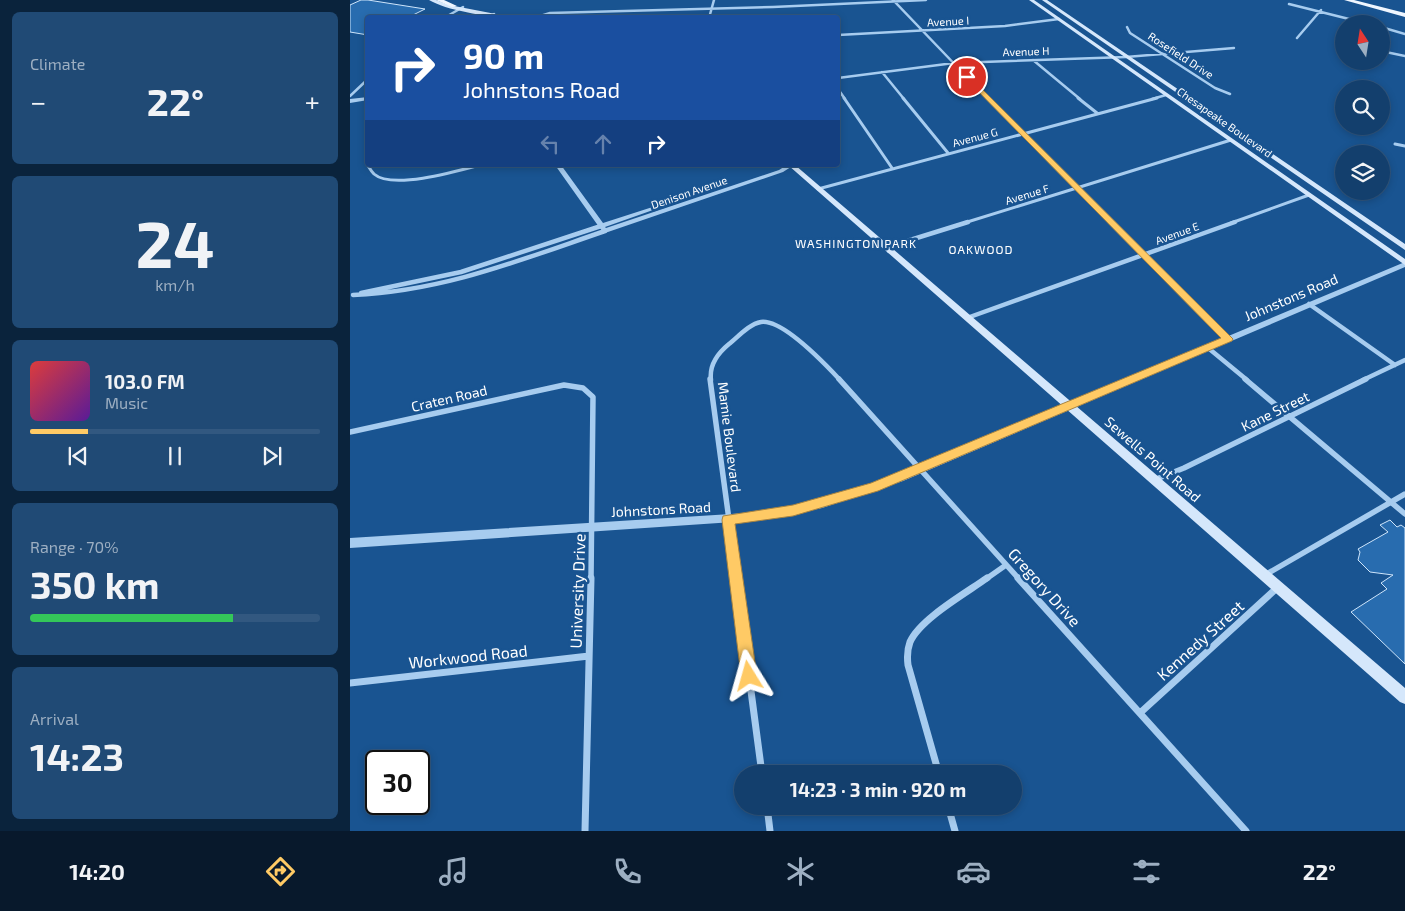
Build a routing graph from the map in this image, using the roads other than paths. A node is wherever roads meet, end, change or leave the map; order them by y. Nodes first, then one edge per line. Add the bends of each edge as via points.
1 (427, 0) edge
2 (714, 0) edge
3 (926, 0) edge
4 (1032, 0) edge
5 (1044, 0) edge
6 (1347, 0) edge
7 (1357, 0) edge
8 (435, 1) edge
9 (894, 1) edge
10 (1289, 4) dead end
11 (454, 6) joint
12 (463, 7) junction
13 (711, 9) junction
14 (1321, 10) junction
15 (494, 14) joint
16 (1405, 14) edge
17 (449, 15) edge
18 (499, 15) edge
19 (544, 15) edge
20 (710, 15) edge
21 (1338, 15) edge
22 (1059, 19) junction
23 (1127, 26) dead end
24 (1390, 30) edge
25 (923, 31) junction
26 (1405, 34) edge
27 (840, 35) edge
28 (1297, 38) dead end
29 (1234, 48) dead end
30 (1161, 53) junction
31 (1390, 53) edge
32 (1405, 56) edge
33 (1112, 57) junction
34 (1126, 57) junction
35 (1033, 60) junction
36 (954, 63) junction
37 (882, 72) junction
38 (840, 78) edge
39 (365, 82) edge
40 (840, 92) edge
41 (1166, 94) junction
42 (1230, 94) dead end
43 (350, 96) edge
44 (365, 98) edge
45 (350, 101) edge
46 (1097, 113) junction
47 (1022, 134) junction
48 (1231, 140) junction
49 (1395, 144) dead end
50 (1405, 146) edge
51 (948, 153) junction
52 (368, 167) edge
53 (473, 167) edge
54 (559, 167) edge
55 (788, 167) edge
56 (793, 167) edge
57 (892, 168) junction
58 (1076, 188) junction
59 (818, 189) junction
60 (1309, 195) junction
61 (603, 228) junction
62 (1405, 248) edge
63 (889, 250) junction
64 (1143, 254) junction
65 (1405, 263) edge
66 (1309, 304) junction
67 (967, 318) junction
68 (1228, 339) junction
69 (1207, 348) junction
70 (1405, 360) edge
71 (823, 363) joint
72 (1395, 365) junction
73 (552, 387) joint
74 (1067, 406) junction
75 (1290, 417) junction
76 (350, 432) edge
77 (920, 469) junction
78 (1153, 480) junction
79 (1405, 494) edge
80 (1390, 502) junction
81 (1405, 514) edge
82 (728, 520) junction
83 (592, 526) junction
84 (350, 543) edge
85 (1006, 565) junction
86 (1265, 575) junction
87 (1278, 587) junction
88 (588, 656) junction
89 (350, 683) edge
90 (1404, 694) edge
91 (1140, 712) junction
92 (761, 765) edge
93 (936, 765) edge
94 (768, 815) edge
95 (951, 815) edge
96 (585, 831) edge
97 (770, 831) edge
98 (955, 831) edge
99 (1246, 831) edge

1 - 8 main road
2 - 13 street
3 - 9 street
4 - 22 main road, Chesapeake Boulevard
5 - 34 main road, Chesapeake Boulevard
6 - 16 main road
7 - 16 main road
8 - 11 main road
9 - 13 street
9 - 25 street
10 - 14 street
11 - 12 main road
12 - 15 main road
12 - 17 street
13 - 19 street
13 - 20 street
14 - 21 street
14 - 28 street
15 - 18 main road
22 - 25 street, Avenue I
22 - 33 main road, Chesapeake Boulevard
23 - 30 street, Rosefield Drive via 1130,33
24 - 26 street
25 - 27 street, Avenue I
25 - 36 street
29 - 30 street, Avenue H
30 - 34 street, Avenue H
30 - 42 street, Rosefield Drive via 1215,88
31 - 32 street
33 - 34 street, Avenue H
33 - 35 street, Avenue H
33 - 41 main road, Chesapeake Boulevard
34 - 62 main road, Chesapeake Boulevard
35 - 36 street, Avenue H
35 - 46 street
36 - 37 street, Avenue H
36 - 47 street
37 - 38 street, Avenue H
37 - 51 street
39 - 43 street
40 - 57 street
41 - 46 street, Avenue G
41 - 48 main road, Chesapeake Boulevard
44 - 45 street
46 - 47 street, Avenue G
47 - 51 street, Avenue G
47 - 58 street
48 - 58 street, Avenue F
48 - 60 main road, Chesapeake Boulevard
49 - 50 street
51 - 57 street, Avenue G
52 - 53 street via 372,173 394,180 437,177
54 - 61 street
55 - 61 street, Denison Avenue via 781,172
56 - 59 main road, Sewells Point Road
57 - 59 street, Avenue G
58 - 63 street, Avenue F via 894,244
58 - 64 street
59 - 63 main road, Sewells Point Road
60 - 64 street, Avenue E
60 - 65 main road, Chesapeake Boulevard
61 - 61 street, Denison Avenue via 461,272 353,295 397,293 457,280
63 - 67 main road, Sewells Point Road
64 - 67 street, Avenue E
64 - 68 street
65 - 66 street, Johnstons Road
66 - 68 street, Johnstons Road
66 - 72 street
67 - 74 main road, Sewells Point Road
68 - 69 street, Johnstons Road
69 - 74 street, Johnstons Road
69 - 75 street
70 - 72 street, Kane Street
71 - 77 street, Gregory Drive
71 - 82 street, Mamie Boulevard via 797,341 766,322 756,324 716,358 710,376
72 - 75 street, Kane Street
73 - 76 street, Craten Road
73 - 83 street, University Drive via 576,386 584,388 593,397
74 - 77 street, Johnstons Road
74 - 78 main road, Sewells Point Road
75 - 78 street, Kane Street
75 - 80 street
77 - 82 street, Johnstons Road via 822,504
77 - 85 street, Gregory Drive
78 - 86 main road, Sewells Point Road
79 - 80 street
80 - 81 street
80 - 86 street
82 - 83 street, Johnstons Road
82 - 92 street, Mamie Boulevard
83 - 84 street, Johnstons Road
83 - 88 street, University Drive
85 - 91 street, Gregory Drive
85 - 93 street via 920,626 910,642 908,665
86 - 87 main road, Sewells Point Road
87 - 90 main road, Sewells Point Road
87 - 91 street, Kennedy Street
88 - 89 street, Workwood Road
88 - 96 street, University Drive
91 - 99 street, Gregory Drive
94 - 97 street
95 - 98 street

